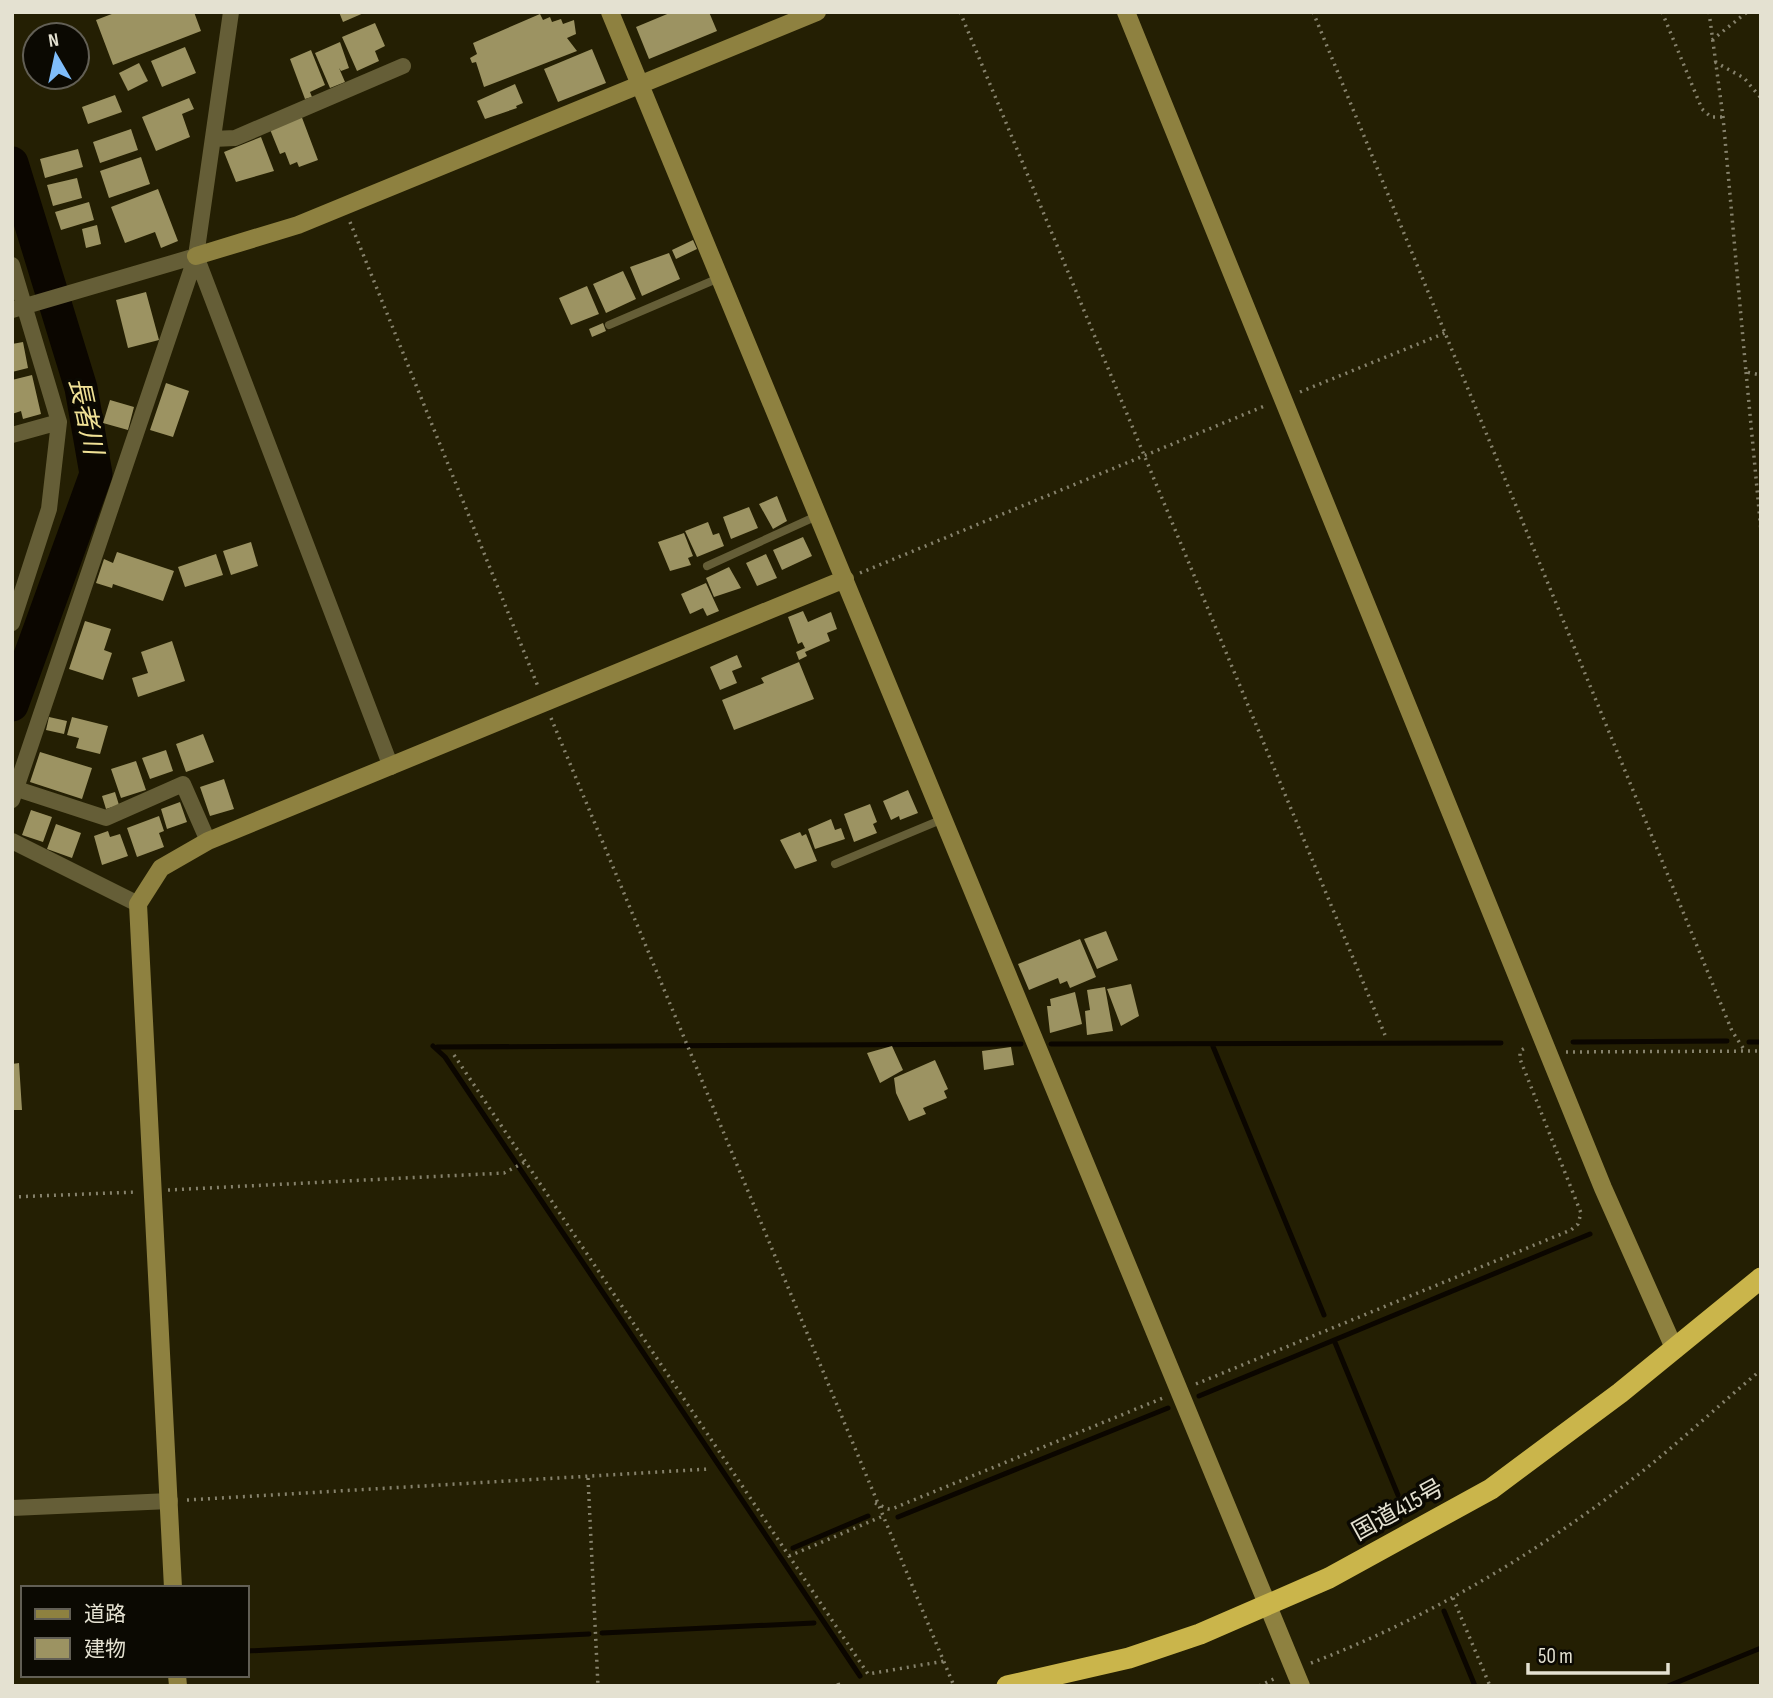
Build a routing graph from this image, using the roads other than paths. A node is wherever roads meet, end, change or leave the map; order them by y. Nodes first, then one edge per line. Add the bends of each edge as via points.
1 (231, 12) edge
2 (610, 12) edge
3 (817, 12) edge
4 (1126, 12) edge
5 (403, 66) dead end
6 (641, 86) junction
7 (213, 139) junction
8 (196, 256) junction
9 (12, 265) edge
10 (721, 277) junction
11 (19, 307) edge
12 (609, 325) dead end
13 (59, 422) junction
14 (12, 435) edge
15 (819, 515) junction
16 (707, 566) dead end
17 (845, 579) junction
18 (12, 623) edge
19 (391, 767) junction
20 (14, 794) edge
21 (943, 819) junction
22 (12, 841) edge
23 (208, 841) junction
24 (835, 864) dead end
25 (138, 904) junction
26 (1761, 1278) edge
27 (1675, 1350) junction
28 (170, 1501) junction
29 (12, 1508) edge
30 (173, 1586) edge
31 (1268, 1605) junction
32 (1297, 1678) edge
33 (1007, 1686) edge

1 - 7 street
2 - 6 street
3 - 6 street
4 - 27 street via 1652,1304
5 - 7 street via 234,138
6 - 8 street via 344,207
6 - 10 street
7 - 8 street
8 - 11 street
8 - 19 street
8 - 20 street
9 - 11 street
10 - 12 lane
10 - 15 street
11 - 13 street
13 - 14 street
13 - 18 street via 49,509
15 - 16 lane
15 - 17 street
17 - 19 street
17 - 21 street
19 - 23 street
20 - 23 street via 106,818 183,784
21 - 24 lane
21 - 31 street
22 - 25 street
23 - 25 street via 161,867
25 - 28 street
26 - 27 highway, 国道415号
27 - 31 highway, 国道415号 via 1491,1489 1329,1578
28 - 29 street
28 - 30 street
31 - 32 street
31 - 33 highway, 国道415号 via 1129,1658

